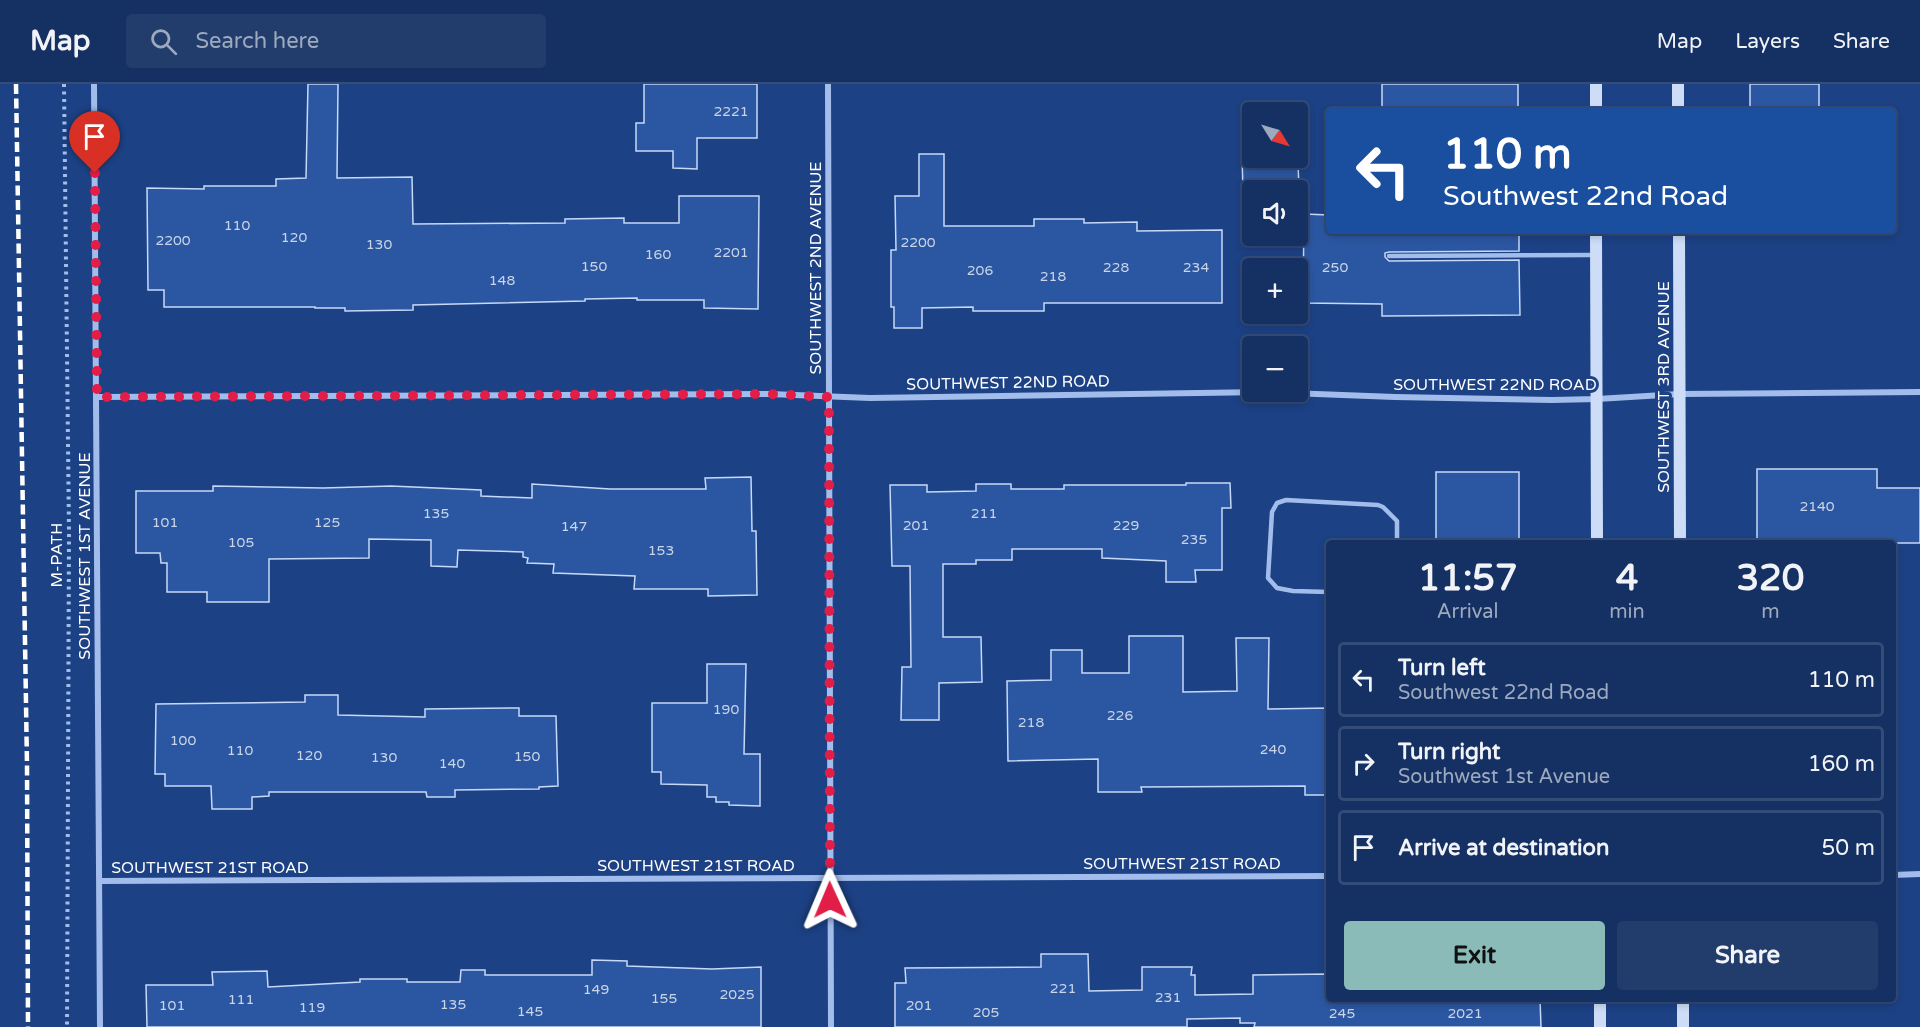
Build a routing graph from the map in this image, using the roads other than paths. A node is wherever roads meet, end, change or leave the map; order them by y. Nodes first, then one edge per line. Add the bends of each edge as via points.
1 (94, 84) edge
2 (828, 84) edge
3 (1596, 84) edge
4 (1678, 84) edge
5 (1596, 108) edge
6 (1678, 108) edge
7 (1596, 234) edge
8 (1679, 234) edge
9 (1596, 255) junction
10 (1389, 256) dead end
11 (1920, 392) edge
12 (1680, 394) junction
13 (97, 397) junction
14 (829, 397) junction
15 (1597, 399) junction
16 (1397, 540) edge
17 (1597, 540) edge
18 (1680, 540) edge
19 (1326, 592) edge
20 (1896, 874) edge
21 (1920, 874) edge
22 (1326, 876) edge
23 (830, 877) junction
24 (100, 881) junction
25 (1600, 1002) edge
26 (1683, 1002) edge
27 (100, 1027) edge
28 (831, 1027) edge
29 (1600, 1027) edge
30 (1683, 1027) edge

1 - 13 street, SOUTHWEST 1ST AVENUE
2 - 14 street, SOUTHWEST 2ND AVENUE
3 - 5 main road
4 - 6 main road
7 - 9 main road
8 - 12 main road, SOUTHWEST 3RD AVENUE
9 - 10 lane
9 - 15 main road
11 - 12 street, SOUTHWEST 22ND ROAD
12 - 15 street, SOUTHWEST 22ND ROAD
12 - 18 main road, SOUTHWEST 3RD AVENUE
13 - 14 street, SOUTHWEST 22ND ROAD
13 - 24 street, SOUTHWEST 1ST AVENUE
14 - 15 street, SOUTHWEST 22ND ROAD via 1265,392 1395,398
14 - 23 street, SOUTHWEST 2ND AVENUE
15 - 17 main road
16 - 19 lane via 1397,521 1378,505 1286,500 1277,503 1272,512 1268,578 1277,588
20 - 21 street
22 - 23 street, SOUTHWEST 21ST ROAD
23 - 24 street, SOUTHWEST 21ST ROAD
23 - 28 street, SOUTHWEST 2ND AVENUE
24 - 27 street, SOUTHWEST 1ST AVENUE
25 - 29 main road
26 - 30 main road

